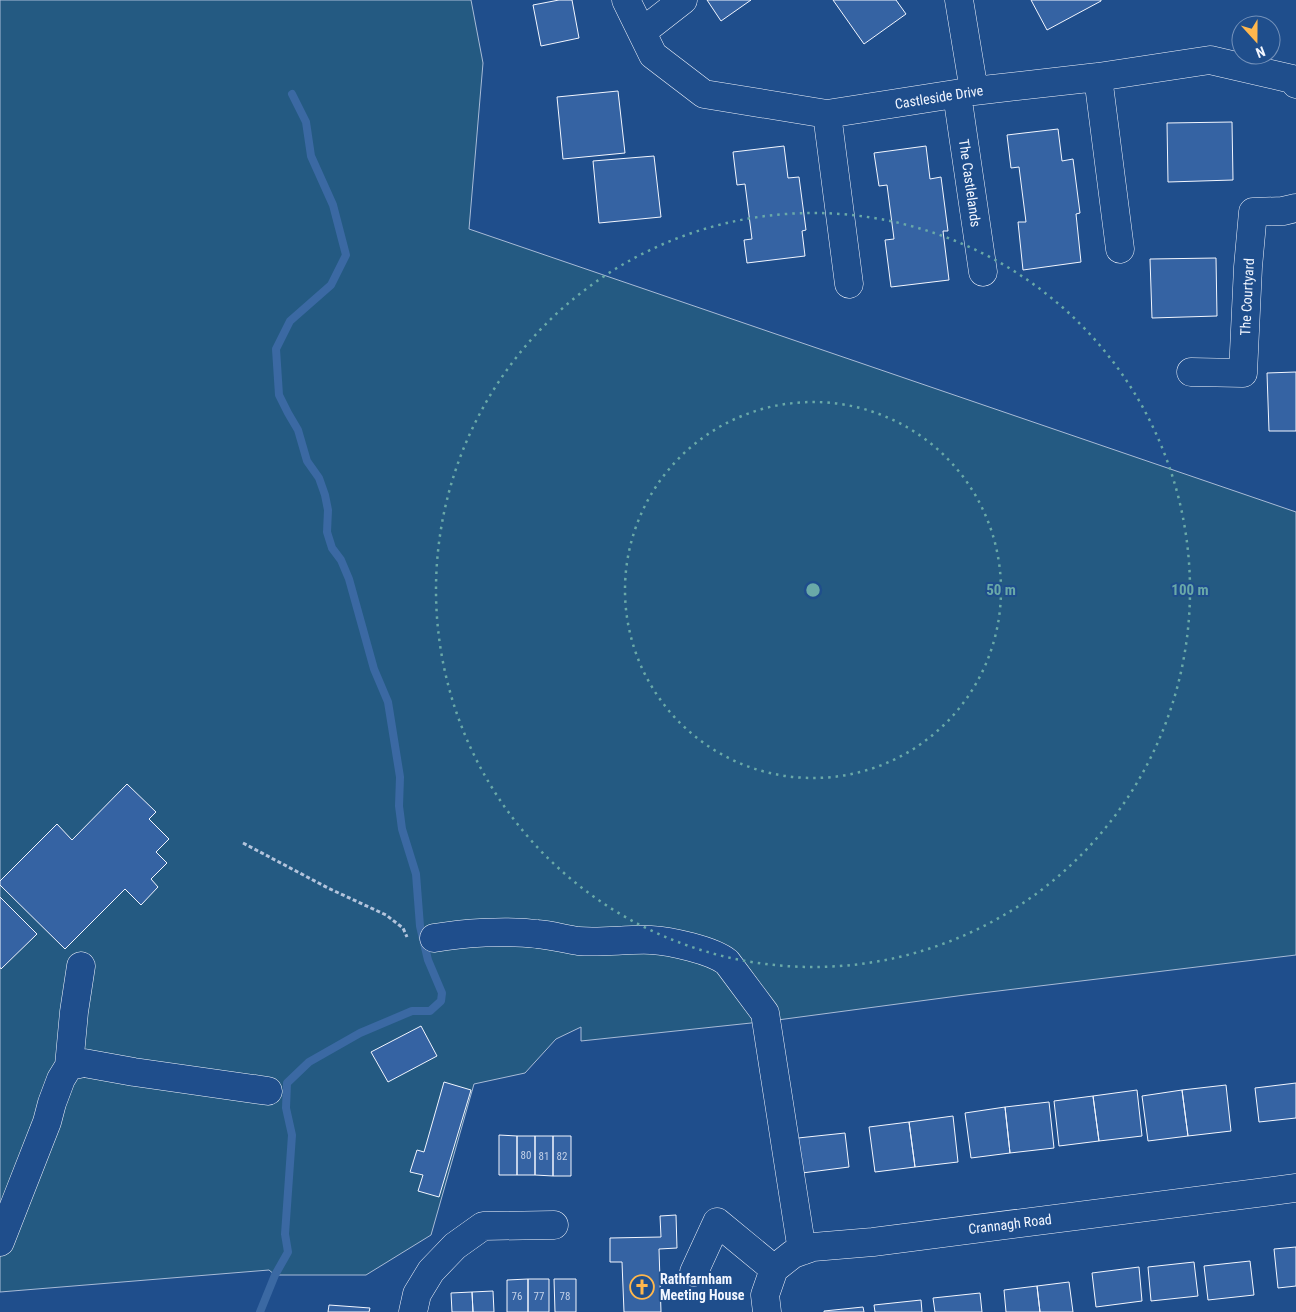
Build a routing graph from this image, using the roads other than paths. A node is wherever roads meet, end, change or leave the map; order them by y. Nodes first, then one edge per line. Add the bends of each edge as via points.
1 (626, 0) edge
2 (683, 0) edge
3 (959, 0) edge
4 (642, 32) junction
5 (1295, 76) edge
6 (1098, 78) junction
7 (965, 93) junction
8 (827, 114) junction
9 (1296, 208) edge
10 (1120, 249) dead end
11 (983, 272) dead end
12 (849, 284) dead end
13 (1191, 372) dead end
14 (421, 940) road end
15 (81, 966) dead end
16 (69, 1066) junction
17 (268, 1091) dead end
18 (1296, 1188) edge
19 (554, 1225) dead end
20 (0, 1242) edge
21 (802, 1251) junction
22 (774, 1269) junction
23 (694, 1272) dead end
24 (413, 1312) edge
25 (767, 1312) edge

1 - 4 street, Castleside Drive
2 - 4 street
3 - 7 street, The Castlelands
4 - 8 street, Castleside Drive via 653,55 704,94
5 - 6 street, Castleside Drive via 1210,60
6 - 7 street, Castleside Drive
6 - 10 street
7 - 8 street, Castleside Drive
7 - 11 street, The Castlelands
8 - 12 street
9 - 13 street, The Courtyard via 1253,212 1243,373
14 - 21 street via 498,933 536,934 579,941 652,940 703,951 727,962 765,1013
15 - 16 street
16 - 17 street via 84,1063
16 - 20 street via 61,1079
18 - 21 street, Crannagh Road via 813,1247
19 - 24 street via 483,1226 455,1246 431,1271 417,1294
21 - 22 street, Crannagh Road
22 - 23 street via 717,1222
22 - 25 street via 765,1296

